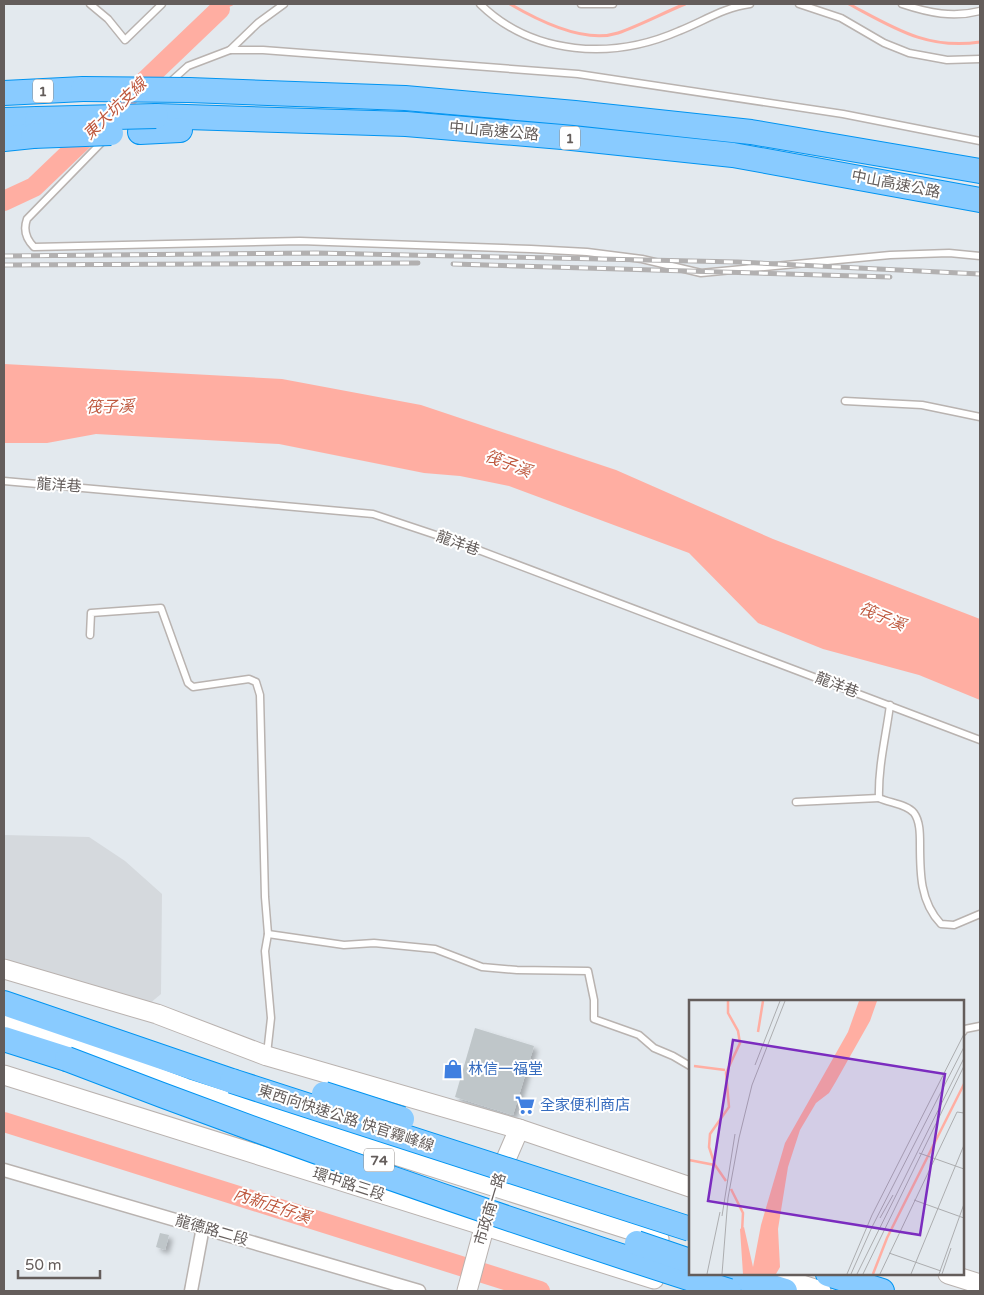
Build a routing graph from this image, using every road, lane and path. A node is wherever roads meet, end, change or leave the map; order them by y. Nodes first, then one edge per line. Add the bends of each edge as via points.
1 (90, 4) edge
2 (162, 4) edge
3 (480, 4) edge
4 (581, 4) edge
5 (613, 4) edge
6 (750, 4) edge
7 (799, 4) edge
8 (902, 4) edge
9 (281, 5) edge
10 (980, 12) edge
11 (230, 50) junction
12 (980, 59) edge
13 (4, 86) edge
14 (72, 89) junction
15 (4, 93) edge
16 (147, 113) junction
17 (4, 120) edge
18 (35, 128) junction
19 (4, 139) edge
20 (980, 142) edge
21 (980, 171) edge
22 (980, 200) edge
23 (980, 256) edge
24 (845, 401) dead end
25 (980, 417) edge
26 (4, 481) edge
27 (90, 635) dead end
28 (890, 705) junction
29 (980, 740) edge
30 (879, 798) junction
31 (796, 802) dead end
32 (980, 914) edge
33 (268, 934) junction
34 (4, 969) edge
35 (4, 1003) edge
36 (4, 1012) edge
37 (4, 1020) edge
38 (980, 1026) edge
39 (964, 1030) edge
40 (4, 1039) edge
41 (267, 1056) junction
42 (67, 1059) junction
43 (689, 1065) edge
44 (4, 1075) edge
45 (232, 1080) junction
46 (519, 1128) junction
47 (4, 1170) edge
48 (497, 1182) junction
49 (689, 1187) edge
50 (689, 1216) edge
51 (203, 1227) junction
52 (689, 1229) edge
53 (482, 1234) junction
54 (689, 1240) edge
55 (689, 1249) edge
56 (689, 1261) edge
57 (734, 1275) edge
58 (770, 1275) edge
59 (799, 1275) edge
60 (831, 1275) edge
61 (951, 1275) edge
62 (980, 1284) edge
63 (467, 1289) edge
64 (191, 1291) edge
65 (420, 1291) edge
66 (695, 1291) edge
67 (729, 1291) edge
68 (785, 1291) edge
69 (821, 1291) edge
70 (850, 1291) edge
71 (882, 1291) edge

1 - 2 lane via 125,40
3 - 6 lane via 508,26 538,40 589,50 620,49 648,43
4 - 5 lane
7 - 12 lane via 841,18 884,43 909,53 947,60
8 - 10 lane via 940,15
9 - 11 lane
11 - 16 lane via 188,66
11 - 20 lane via 578,74 843,114
13 - 14 highway
14 - 15 highway, 中山高速公路 / 1
14 - 21 highway, 中山高速公路 / 1, bridge via 405,98 575,113 751,132
16 - 18 highway, 中山高速公路 / 1, bridge
16 - 22 highway, 中山高速公路 / 1 via 406,124 733,155
16 - 23 lane via 105,139 27,219 26,237 34,248 300,241 530,249 642,259 701,273 890,254
17 - 18 highway, 中山高速公路 / 1
18 - 19 highway
24 - 25 lane via 922,405
26 - 28 lane, 龍洋巷 via 373,514 460,543
27 - 33 lane via 91,613 161,608 188,684 193,687 249,678 256,682 260,696
28 - 29 lane, 龍洋巷
28 - 30 lane via 878,774
30 - 31 lane
30 - 32 lane via 914,813 920,830 924,899 931,914 941,924 954,925
33 - 41 lane via 265,951 271,1018
33 - 43 lane via 344,945 374,943 434,949 482,967 588,971 593,990 594,1019 639,1035 654,1048
34 - 41 street via 156,1014
35 - 45 highway, 東西向快速公路 快官霧峰線 / 74
36 - 48 street
37 - 48 street via 185,1088
38 - 39 lane
40 - 42 highway, 東西向快速公路 快官霧峰線 / 74
41 - 46 street
42 - 56 highway, 東西向快速公路 快官霧峰線 / 74, bridge
42 - 67 highway, bridge via 256,1132
44 - 53 street, 環中路三段
45 - 50 highway, bridge via 284,1083 359,1104
45 - 52 highway, 東西向快速公路 快官霧峰線 / 74, bridge
46 - 48 street, 市政南一路
46 - 49 street
47 - 51 street, 龍德路二段
48 - 53 street, 市政南一路
48 - 54 street
48 - 55 street
51 - 64 street
51 - 65 street, 龍德路二段
53 - 63 street, 市政南一路
53 - 66 street, 環中路三段
57 - 68 highway
58 - 69 street
59 - 70 street
60 - 71 highway
61 - 62 street

